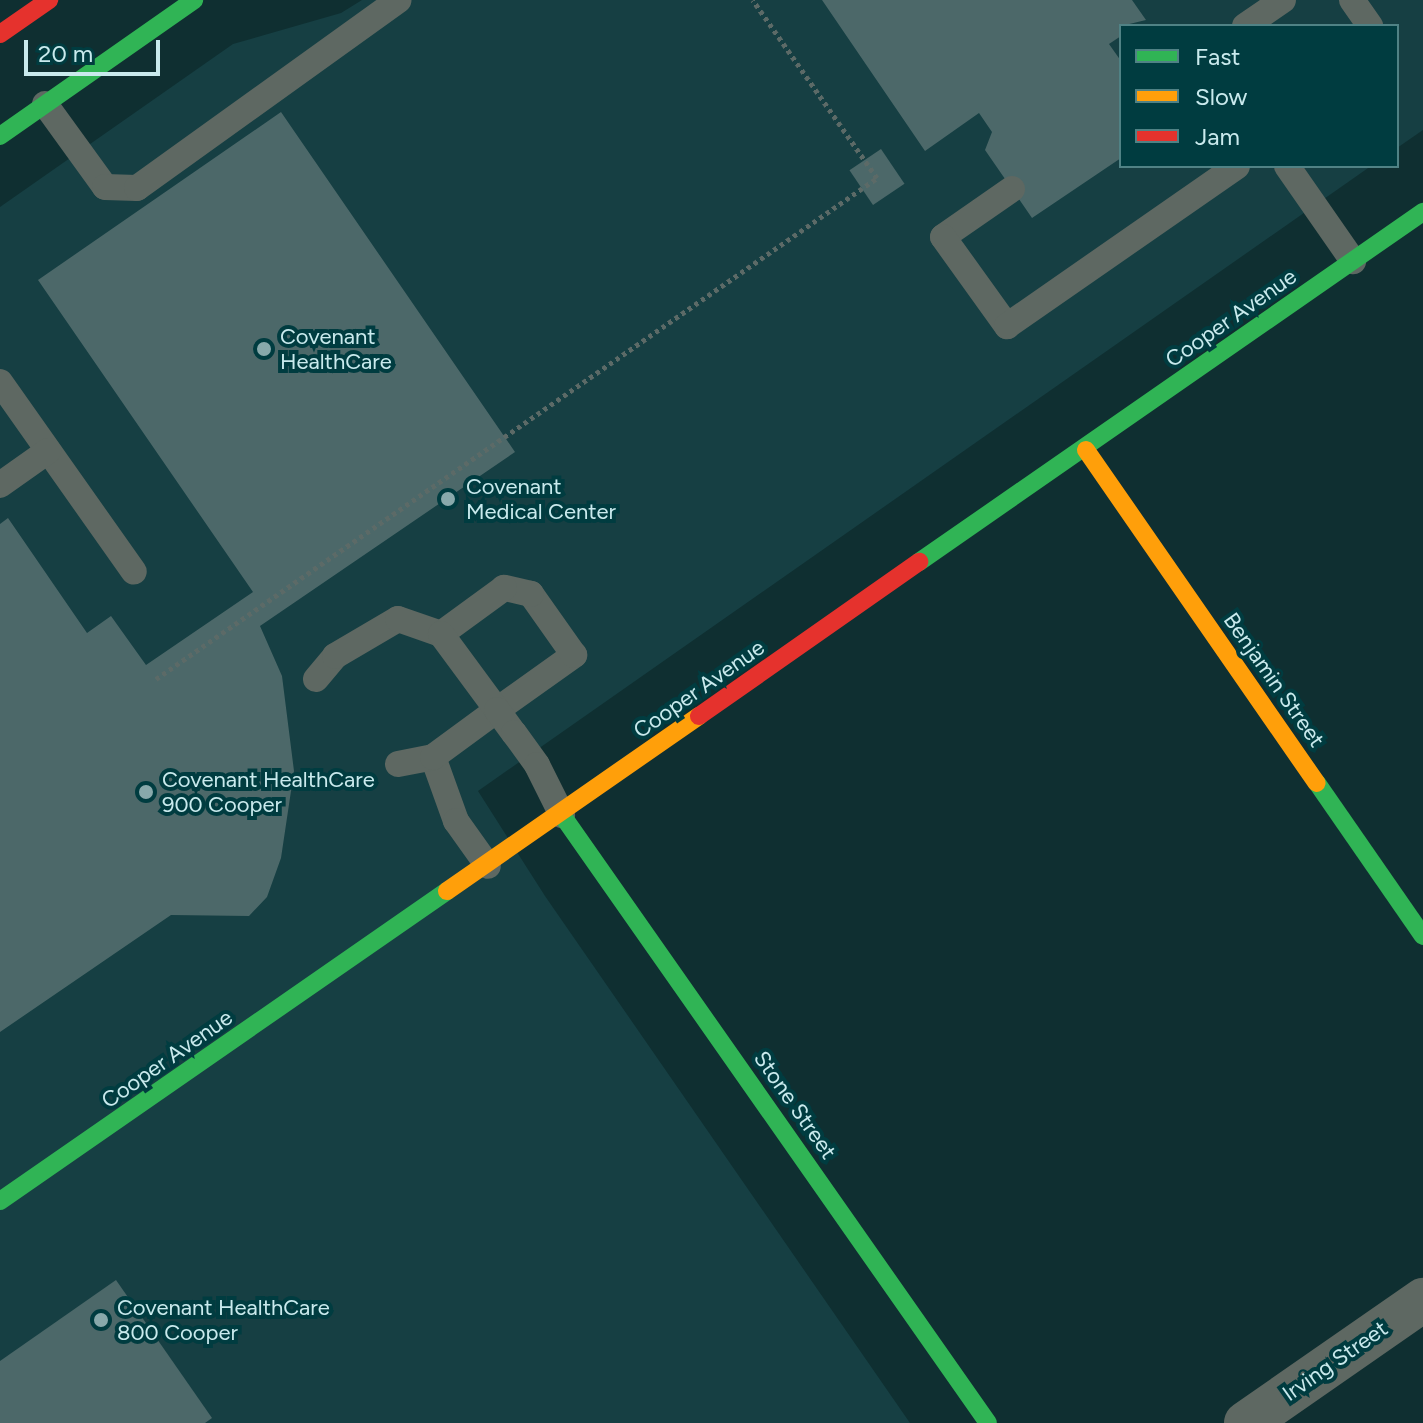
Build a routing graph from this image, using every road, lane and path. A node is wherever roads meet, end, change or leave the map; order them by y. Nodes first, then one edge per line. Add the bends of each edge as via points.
1 (49, 0) edge
2 (194, 0) edge
3 (399, 0) edge
4 (753, 0) edge
5 (1283, 0) edge
6 (1352, 0) edge
7 (1248, 24) edge
8 (1369, 24) edge
9 (0, 34) edge
10 (45, 104) junction
11 (0, 136) edge
12 (1234, 168) edge
13 (1288, 168) edge
14 (1012, 189) dead end
15 (1423, 212) edge
16 (1353, 261) junction
17 (0, 382) edge
18 (1086, 450) junction
19 (48, 451) junction
20 (0, 485) edge
21 (134, 572) dead end
22 (441, 634) junction
23 (156, 679) dead end
24 (316, 679) dead end
25 (497, 710) junction
26 (433, 757) junction
27 (398, 764) dead end
28 (562, 815) junction
29 (488, 866) junction
30 (1423, 936) edge
31 (0, 1201) edge
32 (1423, 1300) edge
33 (979, 1420) edge
34 (1246, 1423) edge

1 - 9 street
2 - 10 street
3 - 10 lane via 137,188 105,187
4 - 23 path via 877,178
5 - 7 lane
6 - 8 lane
10 - 11 street
12 - 14 lane via 1007,326 943,237
13 - 16 lane
15 - 16 street, Cooper Avenue
16 - 18 street, Cooper Avenue
17 - 19 lane
18 - 28 street, Cooper Avenue
18 - 30 street, Benjamin Street
19 - 20 lane
19 - 21 lane
22 - 24 lane via 398,619 335,656
22 - 25 lane
22 - 25 lane via 504,588 531,594 574,655
25 - 26 lane
25 - 28 lane via 537,765
26 - 27 lane
26 - 29 lane via 456,821
28 - 29 street, Cooper Avenue
28 - 33 street, Stone Street
29 - 31 street, Cooper Avenue
32 - 34 street, Irving Street

